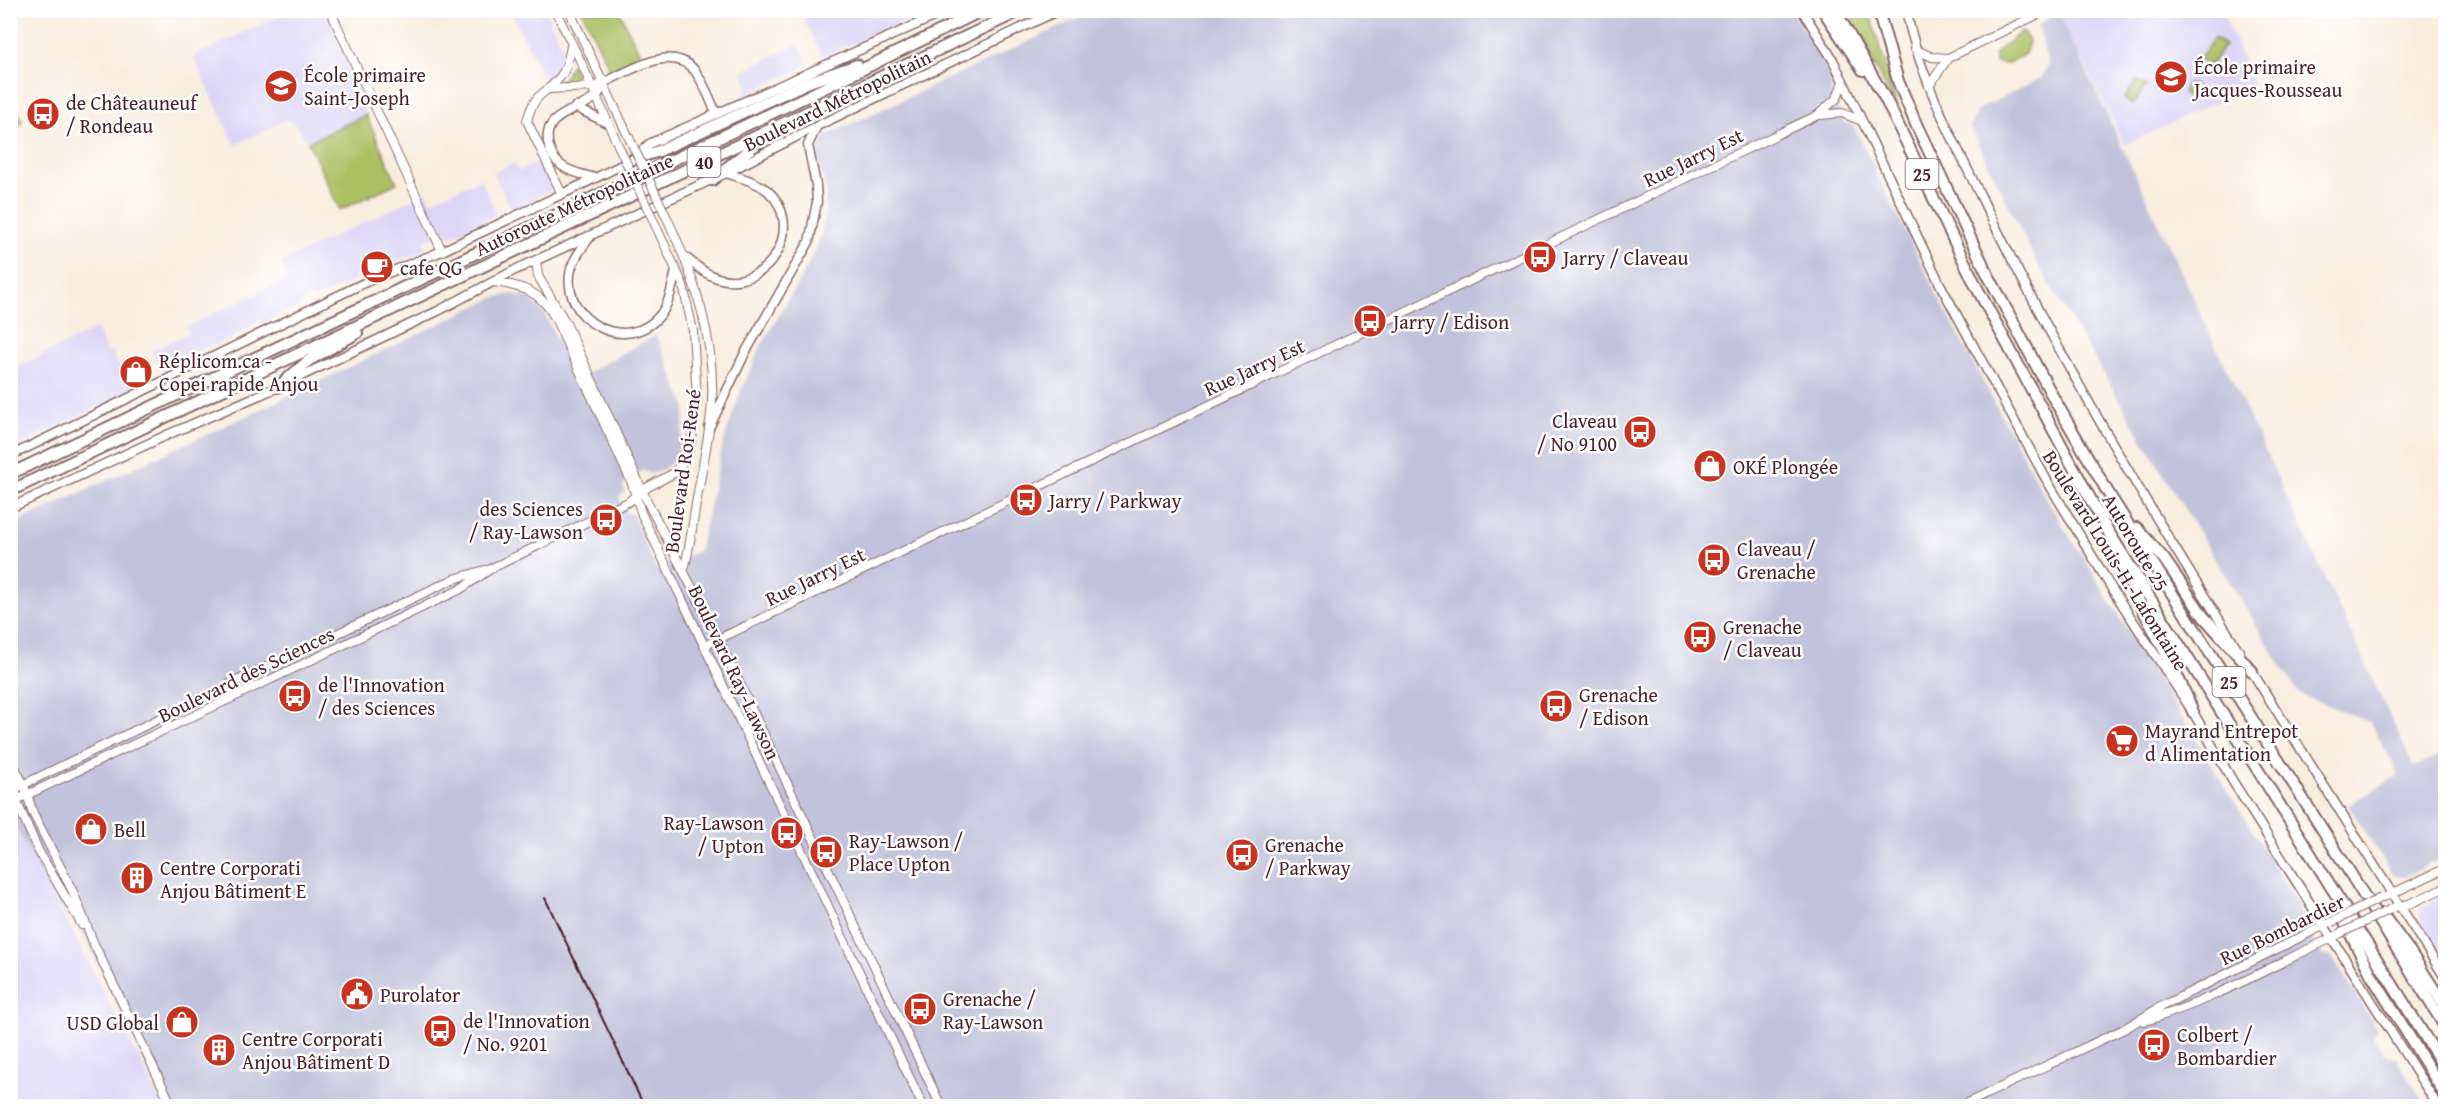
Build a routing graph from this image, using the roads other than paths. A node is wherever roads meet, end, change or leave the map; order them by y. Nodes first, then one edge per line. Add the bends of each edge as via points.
1 (330, 10) edge
2 (555, 10) edge
3 (569, 10) edge
4 (949, 10) edge
5 (983, 10) edge
6 (1022, 10) edge
7 (1059, 10) edge
8 (1802, 10) edge
9 (1822, 10) edge
10 (1835, 10) edge
11 (1878, 10) edge
12 (1906, 10) edge
13 (2047, 10) edge
14 (571, 46) junction
15 (906, 47) junction
16 (1915, 49) junction
17 (1948, 58) junction
18 (1843, 81) junction
19 (604, 84) junction
20 (1929, 86) junction
21 (548, 89) junction
22 (595, 91) junction
23 (575, 107) junction
24 (716, 113) junction
25 (1818, 115) junction
26 (1894, 115) junction
27 (1862, 121) junction
28 (608, 123) junction
29 (784, 124) junction
30 (817, 126) junction
31 (634, 159) junction
32 (726, 173) junction
33 (596, 178) junction
34 (712, 180) junction
35 (562, 194) junction
36 (590, 237) junction
37 (442, 251) junction
38 (686, 258) junction
39 (536, 260) junction
40 (676, 271) junction
41 (494, 282) junction
42 (389, 312) junction
43 (278, 387) junction
44 (709, 428) junction
45 (10, 456) edge
46 (10, 474) edge
47 (10, 491) edge
48 (643, 491) junction
49 (636, 496) junction
50 (2110, 496) junction
51 (10, 508) edge
52 (2106, 528) junction
53 (492, 568) junction
54 (684, 569) junction
55 (719, 640) junction
56 (704, 646) junction
57 (2252, 671) junction
58 (2193, 712) junction
59 (770, 746) junction
60 (754, 752) junction
61 (10, 758) edge
62 (24, 784) junction
63 (11, 789) edge
64 (27, 796) junction
65 (13, 802) edge
66 (2305, 846) junction
67 (2347, 868) junction
68 (2445, 868) edge
69 (2445, 887) edge
70 (2388, 895) junction
71 (2395, 907) junction
72 (2323, 926) junction
73 (2335, 936) junction
74 (94, 944) junction
75 (2445, 979) edge
76 (2445, 1008) edge
77 (2135, 1024) junction
78 (2445, 1028) edge
79 (2445, 1070) edge
80 (2445, 1096) edge
81 (172, 1107) edge
82 (923, 1107) edge
83 (941, 1107) edge
84 (1961, 1107) edge
85 (2438, 1107) edge

1 - 37 street
2 - 14 street, Boulevard Roi-René
3 - 19 street, Boulevard Roi-René
4 - 24 main road, Boulevard Métropolitain
5 - 15 highway, Autoroute Métropolitaine / 40
6 - 29 highway, Autoroute Métropolitaine / 40
7 - 30 main road, Boulevard Métropolitain
8 - 18 main road, Boulevard Louis-H.-Lafontaine
9 - 26 highway
10 - 26 highway, Autoroute 25 / 25
11 - 50 highway, Autoroute 25 / 25 via 1903,93 1962,223 2035,366
12 - 16 main road
13 - 17 street
14 - 21 street via 564,71
14 - 22 street, Boulevard Roi-René
15 - 31 highway via 809,82
15 - 46 highway, Autoroute Métropolitaine / 40
16 - 17 street via 1932,57
16 - 20 main road
17 - 20 street
18 - 25 street, Rue Jarry Est via 1837,98
18 - 27 main road, Boulevard Louis-H.-Lafontaine
19 - 22 main road
19 - 24 main road via 658,59 676,59 695,71
19 - 38 street, Boulevard Roi-René, bridge
20 - 57 main road via 2047,328
21 - 22 street
21 - 35 street via 534,99 527,121
22 - 23 main road
22 - 28 street, Boulevard Roi-René
23 - 28 main road
23 - 33 main road via 552,123 550,150 564,168
24 - 31 main road, Boulevard Métropolitain via 649,144
25 - 27 street, Rue Jarry Est via 1842,113
25 - 55 street, Rue Jarry Est
26 - 52 highway, Autoroute 25 / 25 via 1977,288
27 - 58 main road, Boulevard Louis-H.-Lafontaine via 1941,286 2015,426 2092,557
28 - 40 street, Boulevard Roi-René, bridge
29 - 34 highway
29 - 42 highway, Autoroute Métropolitaine / 40
30 - 32 main road, Boulevard Métropolitain
30 - 44 main road via 808,145 817,202 809,242 745,353
31 - 33 main road, Boulevard Métropolitain
32 - 34 main road, Boulevard Métropolitain
32 - 38 main road via 760,185 776,200 784,225 778,252 761,272 739,280 714,277
33 - 35 main road, Boulevard Métropolitain
34 - 36 main road, Boulevard Métropolitain
35 - 37 main road, Boulevard Métropolitain
36 - 39 main road, Boulevard Métropolitain
36 - 40 main road via 573,263 570,291 580,312 602,329 630,332 652,323 667,305
37 - 45 main road, Boulevard Métropolitain via 302,312
38 - 44 street, Boulevard Roi-René via 708,340 712,385
39 - 41 main road, Boulevard Métropolitain
39 - 48 street, Boulevard Ray-Lawson via 538,276 566,323
40 - 48 street, Boulevard Roi-René via 685,292 694,342 694,428 682,465
41 - 43 main road, Boulevard Métropolitain
41 - 49 street, Boulevard Ray-Lawson via 526,288 547,305
42 - 43 highway via 308,361
42 - 47 highway, Autoroute Métropolitaine / 40
43 - 51 main road, Boulevard Métropolitain
44 - 54 street, Boulevard Roi-René
48 - 49 street, Boulevard des Sciences
48 - 54 street, Boulevard Ray-Lawson
49 - 53 street, Boulevard des Sciences
49 - 56 street, Boulevard Ray-Lawson
50 - 57 highway via 2164,559 2204,617
50 - 67 highway, Autoroute 25 / 25
52 - 58 highway via 2137,603 2180,678
52 - 66 highway, Autoroute 25 / 25
53 - 62 street, Boulevard des Sciences via 443,584
53 - 64 street, Boulevard des Sciences via 459,590
54 - 55 street, Boulevard Ray-Lawson
55 - 56 street, Rue Jarry Est
55 - 59 street, Boulevard Ray-Lawson
56 - 60 street, Boulevard Ray-Lawson
57 - 70 main road
58 - 72 main road, Boulevard Louis-H.-Lafontaine
59 - 60 street
59 - 83 street, Boulevard Ray-Lawson
60 - 82 street, Boulevard Ray-Lawson
61 - 62 street
62 - 63 street, Boulevard des Sciences
62 - 64 street
63 - 65 street
64 - 65 street, Boulevard des Sciences
64 - 74 street
65 - 74 street
66 - 79 highway, Autoroute 25 / 25
66 - 80 highway via 2372,976
67 - 76 highway via 2410,952
67 - 78 highway, Autoroute 25 / 25
68 - 70 street, Rue Bombardier
69 - 71 street, Rue Bombardier
70 - 71 main road
70 - 72 street, Rue Bombardier, bridge
71 - 73 street, Rue Bombardier, bridge
71 - 75 main road
72 - 73 main road, Boulevard Louis-H.-Lafontaine
72 - 77 street, Rue Bombardier via 2164,1005
73 - 77 street, Rue Bombardier via 2206,999
73 - 85 main road, Boulevard Louis-H.-Lafontaine
74 - 81 street
77 - 84 street, Rue Bombardier

